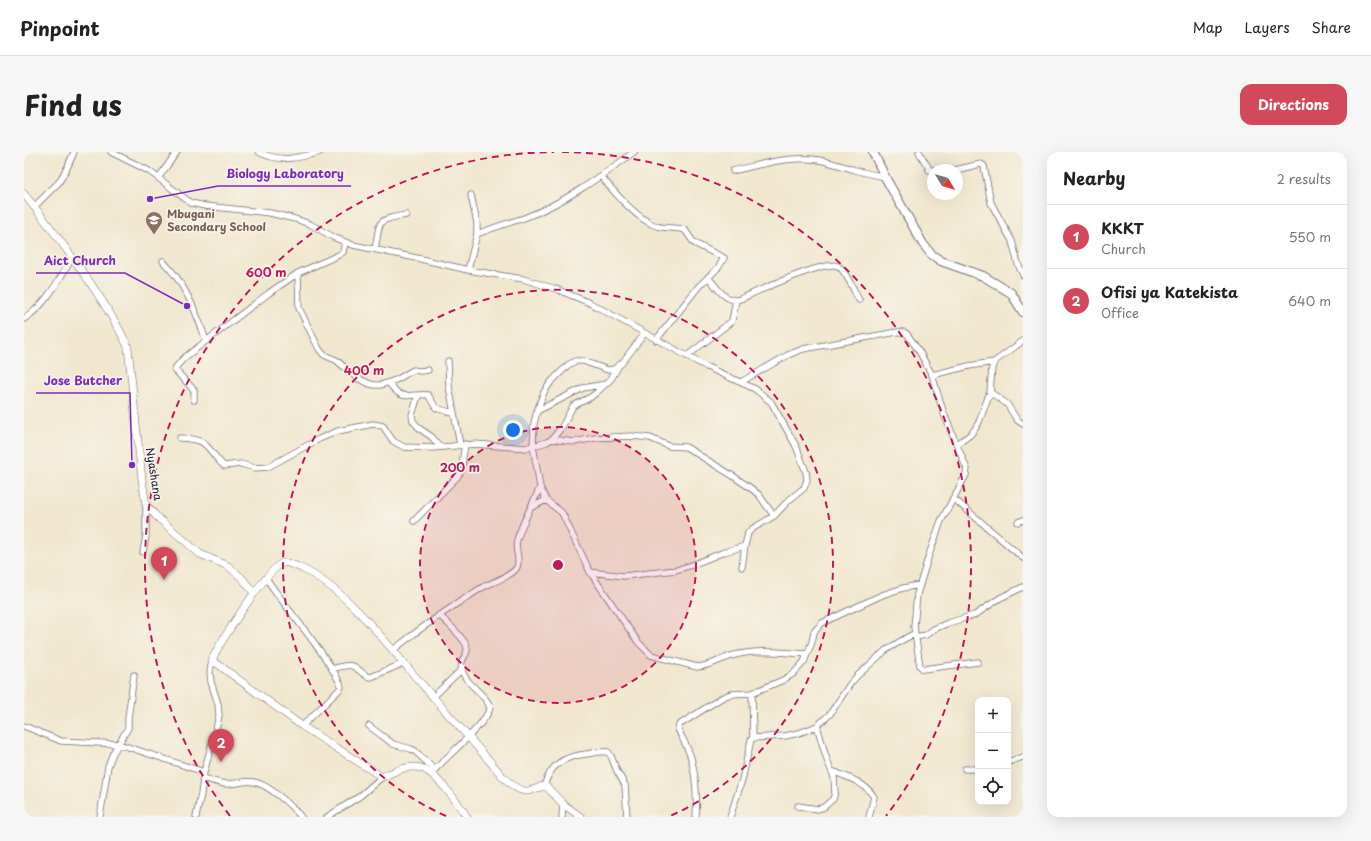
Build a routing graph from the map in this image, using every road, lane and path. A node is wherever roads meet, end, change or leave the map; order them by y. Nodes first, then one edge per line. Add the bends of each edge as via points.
1 (74, 152) edge
2 (111, 152) edge
3 (177, 152) edge
4 (259, 152) edge
5 (320, 152) edge
6 (634, 152) edge
7 (873, 152) edge
8 (919, 152) edge
9 (927, 166) edge
10 (963, 168) edge
11 (733, 171) dead end
12 (601, 176) junction
13 (885, 177) junction
14 (159, 178) junction
15 (24, 194) edge
16 (471, 195) dead end
17 (34, 207) junction
18 (406, 215) dead end
19 (477, 234) junction
20 (345, 243) junction
21 (375, 249) junction
22 (73, 257) junction
23 (163, 261) dead end
24 (468, 270) junction
25 (298, 273) junction
26 (1023, 274) edge
27 (708, 277) junction
28 (736, 300) junction
29 (859, 300) dead end
30 (1023, 312) edge
31 (24, 319) edge
32 (644, 334) junction
33 (656, 340) junction
34 (206, 341) junction
35 (1023, 341) edge
36 (687, 356) junction
37 (448, 361) dead end
38 (994, 362) junction
39 (618, 367) junction
40 (428, 370) dead end
41 (932, 375) junction
42 (741, 382) junction
43 (389, 383) junction
44 (606, 384) junction
45 (990, 392) junction
46 (418, 396) junction
47 (194, 400) dead end
48 (537, 411) junction
49 (453, 413) junction
50 (1023, 424) edge
51 (180, 438) dead end
52 (552, 438) junction
53 (463, 444) junction
54 (957, 444) junction
55 (534, 446) junction
56 (440, 447) junction
57 (540, 487) junction
58 (953, 498) junction
59 (546, 500) junction
60 (146, 505) junction
61 (532, 507) junction
62 (774, 516) junction
63 (414, 521) dead end
64 (744, 546) junction
65 (143, 552) dead end
66 (1023, 558) edge
67 (742, 567) dead end
68 (590, 572) junction
69 (266, 578) junction
70 (920, 585) junction
71 (1023, 587) edge
72 (254, 593) junction
73 (439, 615) junction
74 (915, 636) junction
75 (393, 650) junction
76 (807, 654) junction
77 (212, 660) junction
78 (978, 662) dead end
79 (404, 664) junction
80 (332, 669) junction
81 (462, 669) junction
82 (134, 675) dead end
83 (752, 693) junction
84 (433, 697) junction
85 (24, 726) edge
86 (302, 726) junction
87 (369, 726) dead end
88 (817, 726) junction
89 (468, 736) junction
90 (753, 738) junction
91 (119, 744) junction
92 (1023, 757) edge
93 (1011, 761) edge
94 (965, 769) dead end
95 (975, 769) edge
96 (832, 771) junction
97 (433, 772) junction
98 (204, 775) junction
99 (382, 777) junction
100 (544, 786) junction
101 (563, 804) junction
102 (798, 806) dead end
103 (100, 817) edge
104 (196, 817) edge
105 (300, 817) edge
106 (326, 817) edge
107 (467, 817) edge
108 (562, 817) edge
109 (581, 817) edge
110 (627, 817) edge
111 (696, 817) edge
112 (730, 817) edge
113 (869, 817) edge

1 - 17 street via 61,178
2 - 14 street
3 - 14 street
4 - 5 street via 293,159
6 - 12 street
7 - 13 main road
8 - 9 street
10 - 26 street via 981,164 984,166 992,204 1012,241
11 - 13 street via 794,158 812,159
12 - 19 street via 548,206
12 - 27 street via 628,206 648,221 657,226 685,230 694,243 724,258
13 - 30 main road via 931,254 940,260 983,276 1011,293
14 - 20 street via 191,203 270,213 296,219
15 - 17 street, Nyashana
16 - 19 street
17 - 22 street, Nyashana
18 - 21 street via 382,221
19 - 24 street
20 - 21 street
20 - 25 street via 343,252 339,255
21 - 24 street
22 - 31 street via 44,301
22 - 60 street, Nyashana via 120,329 128,347
23 - 34 street via 177,276
24 - 32 street via 523,279 556,289 590,303
25 - 34 street
25 - 43 street via 299,308 322,353 370,384
27 - 28 street via 722,294
27 - 33 street
28 - 29 street via 810,270 833,265 843,271
28 - 36 street via 732,321
32 - 33 street
32 - 39 street
33 - 36 street
34 - 47 street via 176,367 194,390
35 - 38 street
36 - 42 street
37 - 49 street
38 - 41 street
38 - 45 street
39 - 44 street
39 - 48 street via 608,370 583,361 575,361 551,382
40 - 43 street via 413,370
41 - 42 street via 910,337 901,332 803,349
41 - 54 street via 944,414
42 - 62 street via 771,402 796,446 806,472 804,488
43 - 46 street via 398,394
44 - 48 street via 583,388
44 - 52 street via 591,397 573,406 562,427
45 - 50 street via 1007,404 1017,420
45 - 54 street via 975,429
46 - 49 street via 428,395 436,408
46 - 56 street via 412,415 413,421
48 - 55 street
49 - 53 street
51 - 56 street via 204,443 224,466 241,464 255,468 272,465 338,431 373,424 383,426 398,445
52 - 55 street via 548,442
52 - 62 street via 574,442 632,436 650,438 669,446 686,447 752,489
53 - 55 street via 520,449
53 - 56 street
53 - 63 street via 461,471 458,476
54 - 58 street via 967,469
55 - 57 street
57 - 59 street
57 - 61 street
58 - 66 street
58 - 70 street via 941,522
59 - 61 street
59 - 68 street via 564,517
60 - 65 street
60 - 72 street, Nyashana via 200,554 228,566
61 - 73 street via 517,540 519,562 515,570
62 - 64 street via 752,528
64 - 67 street
64 - 68 street via 676,570 624,576
68 - 76 street via 638,642 651,655 697,667 736,654
69 - 72 street
69 - 75 street via 285,563 310,573 339,594
69 - 80 street
70 - 74 street via 915,607
70 - 76 street via 882,595 822,623 814,632
71 - 74 street via 1000,598 975,615 948,623 926,635
72 - 77 street
73 - 75 street
73 - 81 street via 467,647 461,662
74 - 78 street via 922,669
74 - 88 street via 906,638 886,650 857,676 830,714
75 - 79 street
76 - 83 street via 793,674
77 - 86 street
77 - 98 street via 211,682 219,715
79 - 80 street via 371,677 350,665
79 - 84 street
80 - 86 street via 341,687
81 - 84 street
81 - 89 street via 469,683 487,701 490,708
82 - 91 street via 128,728
83 - 90 street
83 - 111 street via 723,697 678,727 691,758 696,790
84 - 89 street
85 - 91 street via 61,741
86 - 99 street
87 - 97 street via 393,744 415,751
88 - 90 street via 785,736
88 - 96 street
89 - 97 street
89 - 100 street via 502,777 519,790 527,791
90 - 112 street
91 - 98 street
91 - 103 street via 108,766
92 - 93 street
94 - 95 street
96 - 102 street via 835,793 828,805 818,809
96 - 113 street via 868,789 874,797
97 - 99 street via 420,767 410,767
97 - 107 street
98 - 104 street
98 - 105 street via 218,783 255,782 287,802
99 - 106 street via 360,796
100 - 101 street
100 - 110 street via 553,769 567,758 608,752 625,785
101 - 108 street
101 - 109 street

